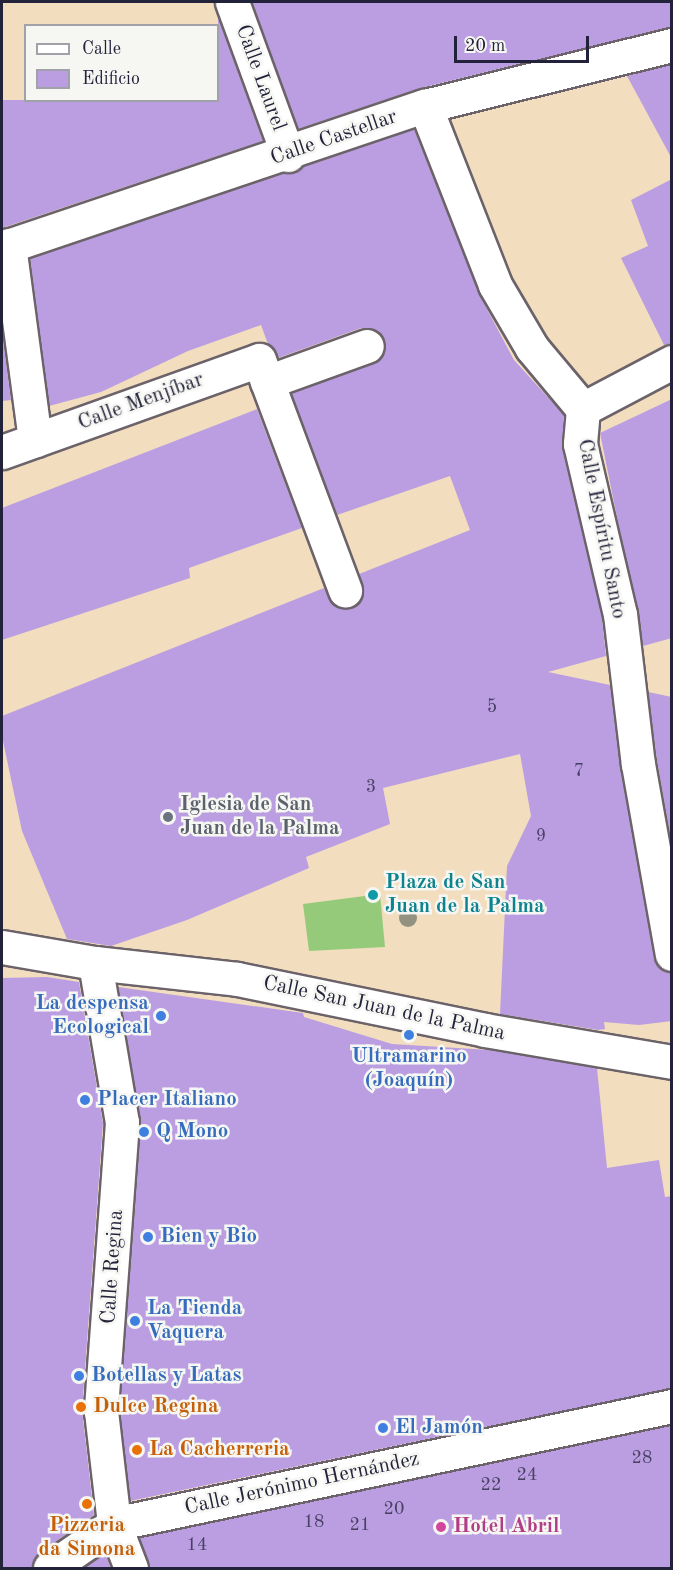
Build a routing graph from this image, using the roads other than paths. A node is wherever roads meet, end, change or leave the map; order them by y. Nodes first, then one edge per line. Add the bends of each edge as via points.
1 (232, 2) edge
2 (672, 45) edge
3 (425, 106) junction
4 (288, 155) junction
5 (5, 246) edge
6 (367, 346) dead end
7 (672, 362) edge
8 (263, 371) junction
9 (583, 409) junction
10 (35, 440) junction
11 (2, 452) edge
12 (345, 590) dead end
13 (2, 947) edge
14 (672, 954) edge
15 (95, 963) junction
16 (672, 1062) edge
17 (672, 1406) edge
18 (114, 1524) junction
19 (50, 1569) edge
20 (131, 1569) edge

1 - 4 street, Calle Laurel
2 - 3 street, Calle Castellar
3 - 4 street, Calle Castellar
3 - 9 street, Calle Espíritu Santo via 495,285 532,348
4 - 5 street, Calle Castellar
5 - 10 street
6 - 8 street, Calle Menjíbar
7 - 9 street
8 - 10 street, Calle Menjíbar
8 - 12 street
9 - 14 street, Calle Espíritu Santo via 580,444 620,614 638,764
10 - 11 street, Calle Menjíbar
13 - 15 street, Calle San Juan de la Palma
15 - 16 street, Calle San Juan de la Palma via 237,979 485,1030
15 - 18 street, Calle Regina via 122,1122 101,1411
17 - 18 street, Calle Jerónimo Hernández
18 - 19 street, Calle Jerónimo Hernández
18 - 20 street, Calle Regina

